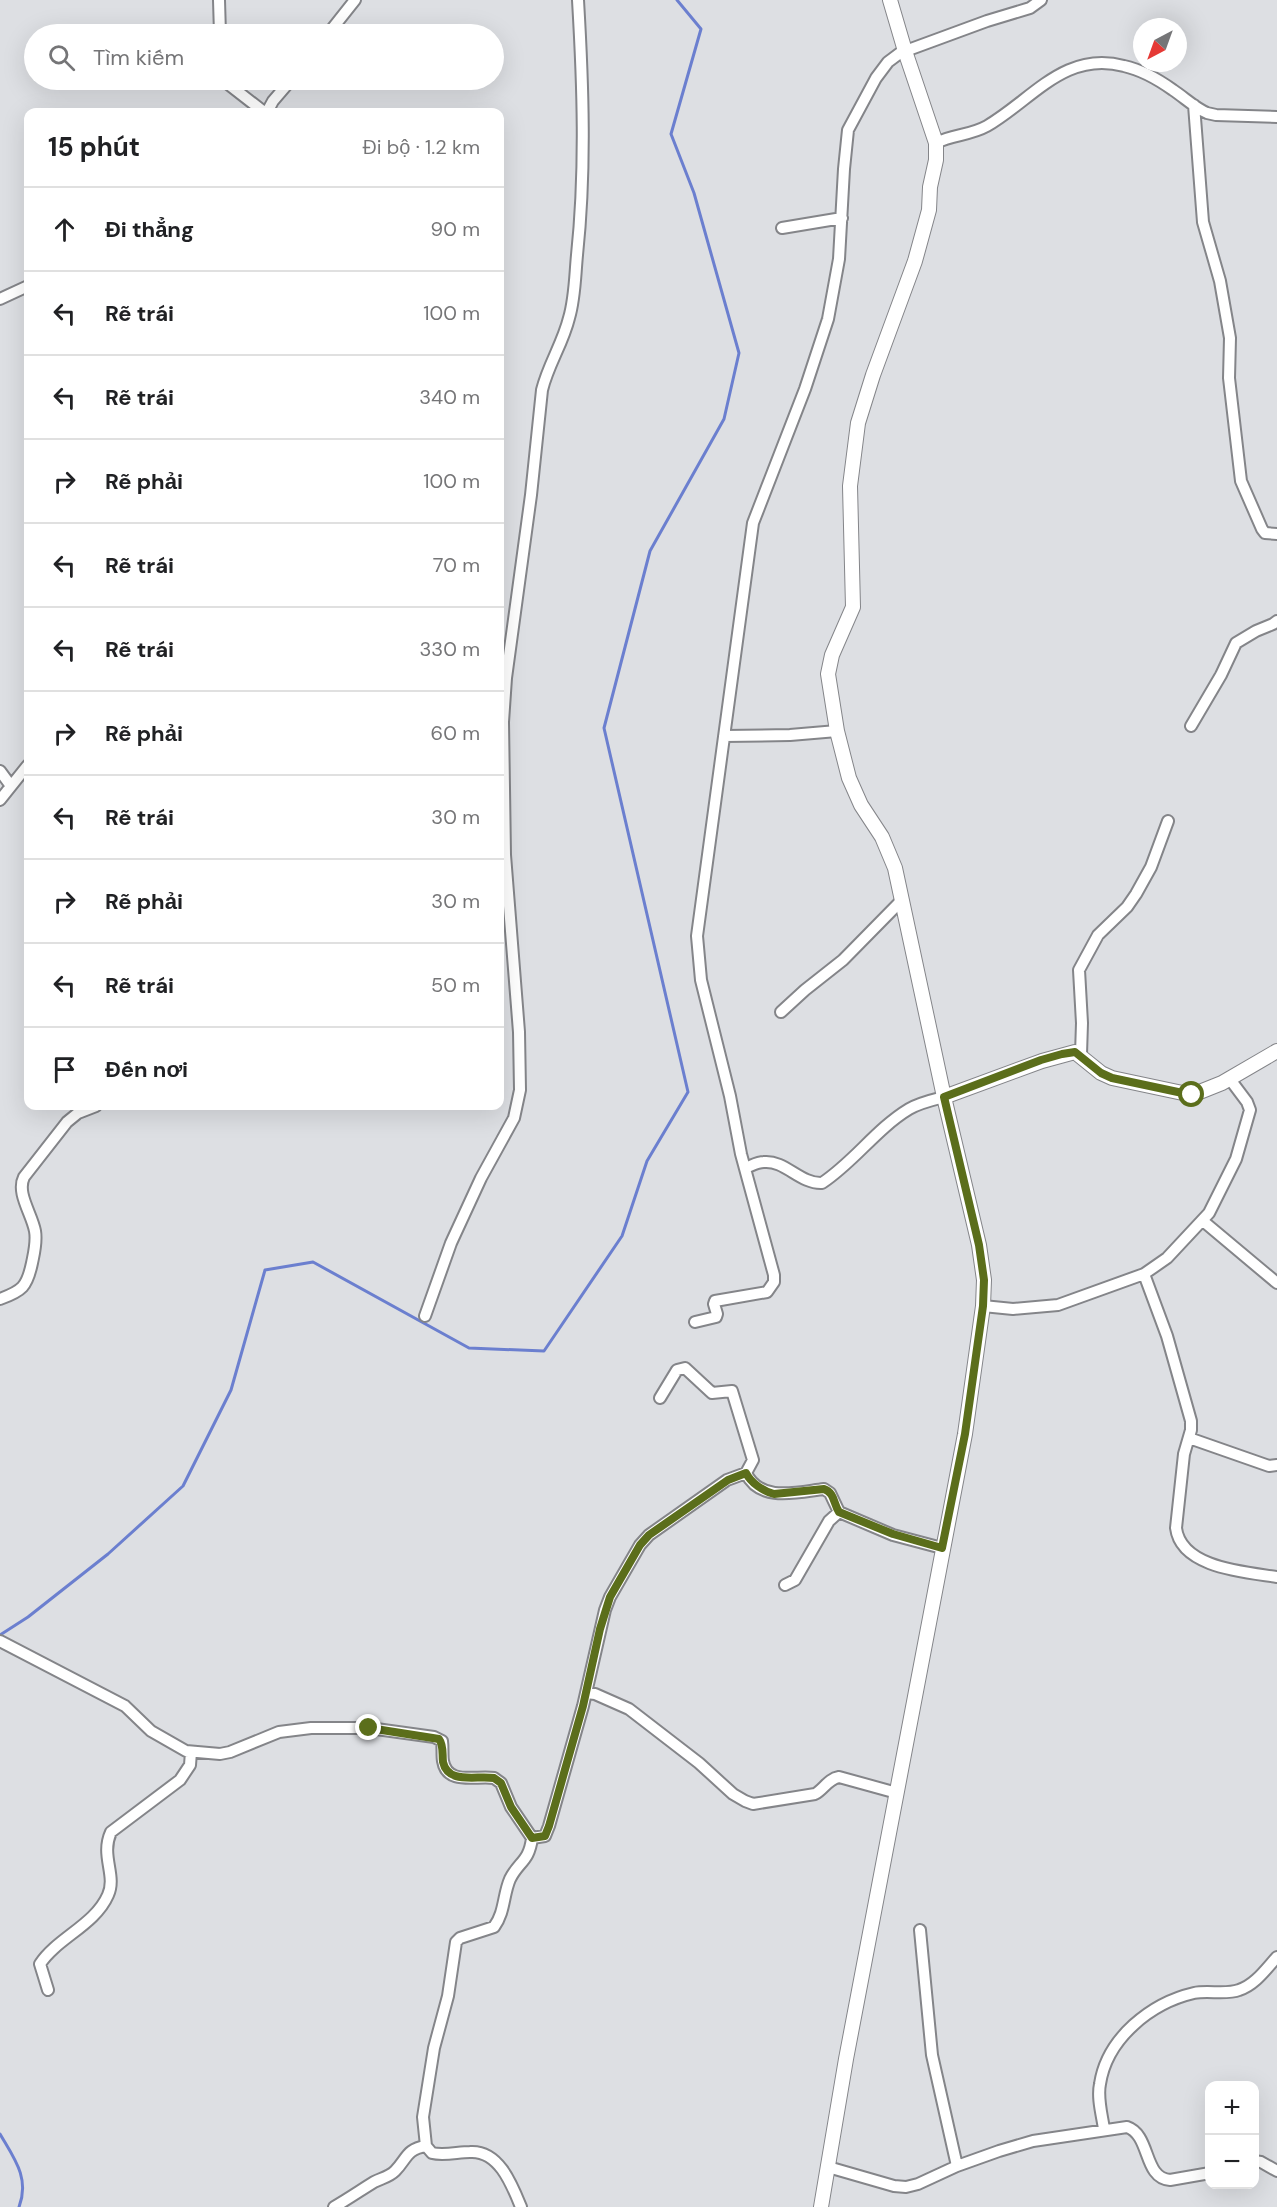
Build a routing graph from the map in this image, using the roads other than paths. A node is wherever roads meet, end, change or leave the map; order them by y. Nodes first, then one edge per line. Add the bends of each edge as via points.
1 (219, 0) edge
2 (355, 0) edge
3 (578, 0) edge
4 (890, 0) edge
5 (1041, 0) edge
6 (220, 24) edge
7 (336, 24) edge
8 (905, 51) junction
9 (236, 90) edge
10 (282, 90) edge
11 (1194, 105) junction
12 (260, 108) edge
13 (268, 108) edge
14 (1277, 117) edge
15 (936, 143) junction
16 (842, 218) junction
17 (782, 228) dead end
18 (24, 288) edge
19 (0, 299) edge
20 (1277, 534) edge
21 (1277, 621) edge
22 (504, 708) edge
23 (1191, 726) dead end
24 (837, 731) junction
25 (724, 736) junction
26 (24, 770) edge
27 (0, 771) edge
28 (11, 786) junction
29 (0, 800) edge
30 (1168, 821) dead end
31 (504, 877) edge
32 (901, 901) junction
33 (781, 1012) dead end
34 (1277, 1051) edge
35 (1081, 1054) junction
36 (1229, 1078) junction
37 (944, 1097) junction
38 (87, 1110) edge
39 (745, 1168) junction
40 (1203, 1221) junction
41 (1144, 1274) junction
42 (1277, 1283) edge
43 (0, 1299) edge
44 (983, 1306) junction
45 (425, 1316) dead end
46 (695, 1323) dead end
47 (660, 1398) dead end
48 (1189, 1438) junction
49 (1277, 1465) edge
50 (746, 1473) junction
51 (839, 1512) junction
52 (942, 1548) junction
53 (1277, 1577) edge
54 (785, 1585) dead end
55 (3, 1643) edge
56 (586, 1692) junction
57 (191, 1752) junction
58 (897, 1793) junction
59 (532, 1838) junction
60 (920, 1930) dead end
61 (1277, 1957) edge
62 (48, 1990) dead end
63 (1104, 2129) junction
64 (426, 2146) junction
65 (1259, 2162) edge
66 (957, 2166) junction
67 (828, 2167) junction
68 (1277, 2171) edge
69 (1205, 2174) edge
70 (334, 2207) edge
71 (521, 2207) edge
72 (821, 2207) edge

1 - 6 street
2 - 7 street
3 - 22 street via 583,87 580,225 569,318 546,374 541,398
4 - 8 street
5 - 8 street via 1030,8
8 - 15 street
8 - 16 street via 888,62 876,78 848,130
9 - 12 street
10 - 13 street
11 - 14 street via 1216,115
11 - 15 street via 1150,76 1124,65 1084,65 1051,78 972,134
11 - 20 street via 1203,222 1220,281 1230,338 1229,378 1241,481 1262,529
15 - 24 street via 921,240 857,432 850,486 853,607 828,674
16 - 17 street
16 - 25 street via 828,319 753,524
18 - 19 street
21 - 23 street via 1236,643
24 - 25 street
24 - 32 street via 853,790 882,837 895,868
25 - 39 street via 700,909 698,955
26 - 28 street
27 - 28 street
28 - 29 street
30 - 35 street via 1136,894 1102,930 1079,970
31 - 45 street via 519,1032 520,1090 514,1118 481,1178
32 - 33 street via 843,960
32 - 37 street
34 - 36 street
35 - 36 street via 1112,1078 1180,1094 1206,1091
35 - 37 street via 1062,1054
36 - 40 street via 1247,1102 1249,1119 1226,1183
37 - 39 street via 909,1109 822,1183 805,1180 765,1161
37 - 44 street via 979,1245
38 - 43 street via 67,1122 24,1177 21,1187 34,1224 35,1247 23,1288
39 - 46 street via 774,1282 767,1292 715,1300 716,1317
40 - 41 street via 1167,1258
40 - 42 street
41 - 44 street via 1045,1308
41 - 48 street via 1189,1413
44 - 52 street via 965,1434
47 - 50 street via 677,1370 685,1368 712,1393 732,1391 753,1460
48 - 49 street via 1269,1466
48 - 53 street via 1176,1528 1181,1545 1197,1558
50 - 51 street via 774,1494 824,1489 834,1498
50 - 56 street via 728,1480 640,1545 605,1610
51 - 52 street
51 - 54 street via 795,1580
52 - 58 street
55 - 57 street via 125,1706 151,1731
56 - 58 street via 629,1709 733,1794 753,1804 815,1794 832,1778 839,1777
56 - 59 street via 547,1832 542,1838
57 - 59 street via 230,1752 279,1732 311,1728 369,1728 434,1737 441,1741 448,1773 499,1781
57 - 62 street via 190,1765 180,1780 111,1832 106,1843 112,1882 108,1896 40,1964
58 - 67 street
59 - 64 street via 524,1862 511,1876 494,1927 456,1942 426,2092
60 - 66 street via 932,2055
61 - 63 street via 1240,1990 1188,1995 1147,2013 1134,2025 1114,2049 1101,2079
63 - 66 street via 1033,2141
63 - 69 street via 1133,2129 1155,2172 1164,2180
64 - 70 street via 409,2152 388,2177
64 - 71 street via 437,2154 480,2152 490,2156 510,2183
65 - 68 street
66 - 67 street via 918,2184 900,2187
67 - 72 street

